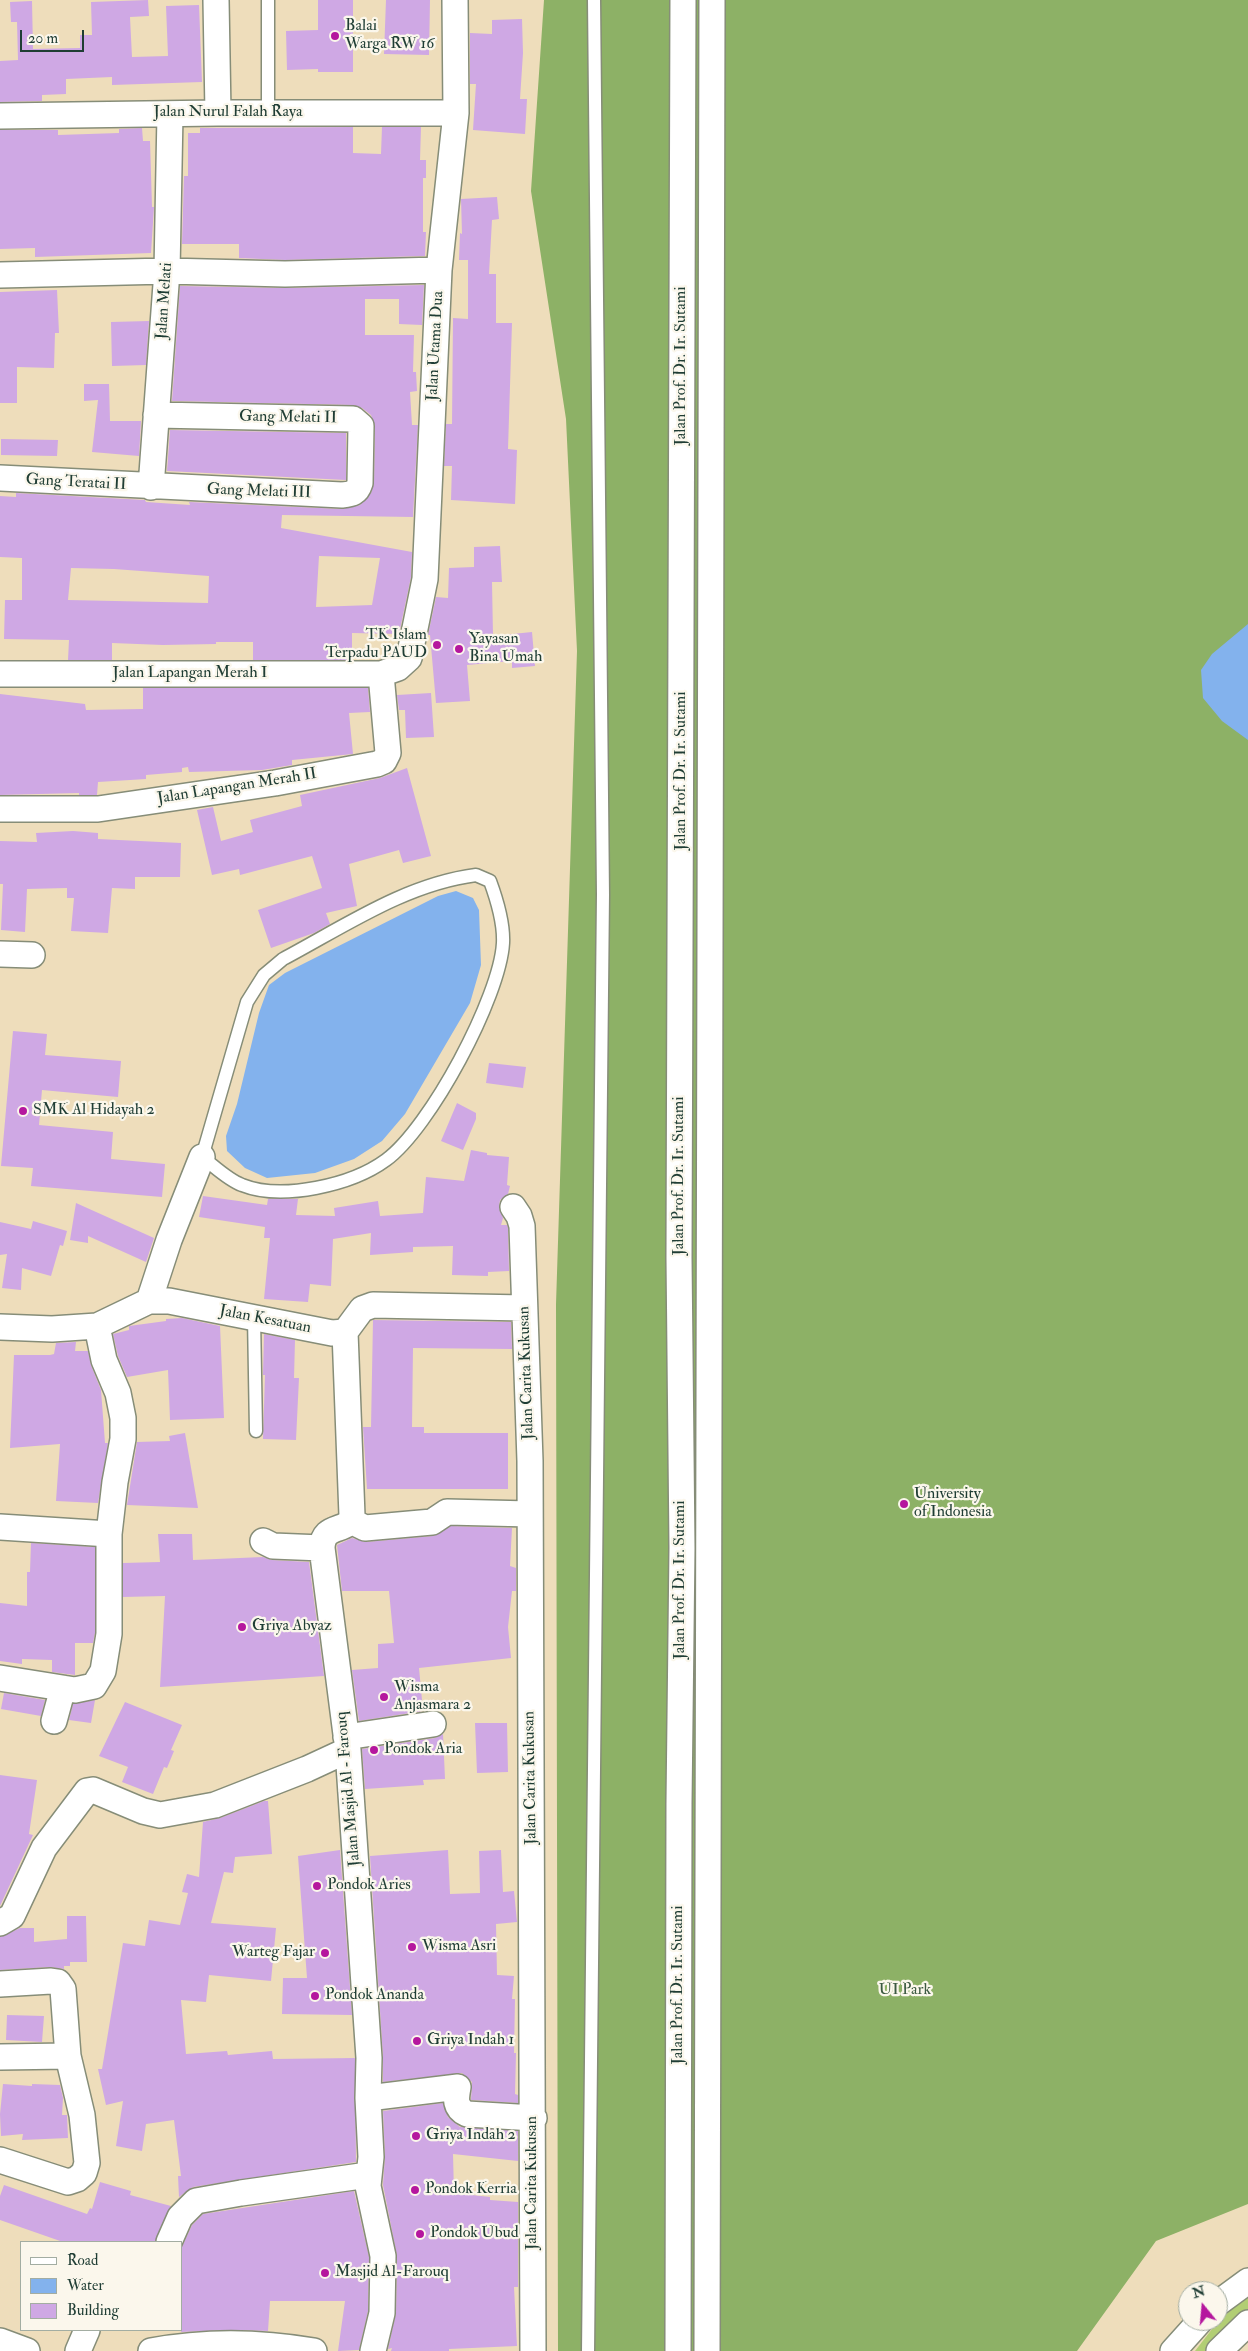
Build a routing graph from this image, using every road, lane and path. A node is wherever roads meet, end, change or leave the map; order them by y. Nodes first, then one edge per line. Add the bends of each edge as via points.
1 (216, 0) edge
2 (268, 0) edge
3 (455, 0) edge
4 (594, 0) edge
5 (683, 0) edge
6 (712, 0) edge
7 (218, 113) junction
8 (268, 113) junction
9 (456, 113) junction
10 (170, 114) junction
11 (0, 116) edge
12 (439, 270) junction
13 (168, 271) junction
14 (0, 274) edge
15 (156, 415) junction
16 (0, 478) edge
17 (360, 483) joint
18 (151, 487) junction
19 (0, 674) edge
20 (380, 674) junction
21 (0, 809) edge
22 (0, 954) edge
23 (32, 955) dead end
24 (202, 1157) junction
25 (513, 1207) dead end
26 (149, 1301) junction
27 (524, 1308) junction
28 (254, 1317) junction
29 (96, 1326) junction
30 (0, 1327) edge
31 (345, 1332) junction
32 (256, 1431) dead end
33 (530, 1514) junction
34 (351, 1521) junction
35 (0, 1527) edge
36 (109, 1534) junction
37 (263, 1541) dead end
38 (322, 1548) junction
39 (0, 1678) edge
40 (62, 1688) junction
41 (54, 1721) dead end
42 (434, 1724) dead end
43 (347, 1743) junction
44 (0, 1922) edge
45 (0, 1984) edge
46 (0, 2056) edge
47 (68, 2056) junction
48 (368, 2098) junction
49 (534, 2118) junction
50 (0, 2160) edge
51 (368, 2175) junction
52 (169, 2241) edge
53 (1248, 2280) edge
54 (1228, 2295) edge
55 (87, 2331) edge
56 (1191, 2331) edge
57 (1246, 2331) edge
58 (0, 2341) edge
59 (1222, 2349) edge
60 (27, 2351) edge
61 (78, 2351) edge
62 (152, 2351) edge
63 (314, 2351) edge
64 (373, 2351) edge
65 (533, 2351) edge
66 (588, 2351) edge
67 (678, 2351) edge
68 (707, 2351) edge
69 (1173, 2351) edge

1 - 7 street
2 - 8 lane
3 - 9 street, Jalan Utama Dua
4 - 66 lane via 604,894
5 - 67 street, Jalan Prof. Dr. Ir. Sutami
6 - 68 street, Jalan Prof. Dr. Ir. Sutami
7 - 8 street, Jalan Nurul Falah Raya
7 - 10 street, Jalan Nurul Falah Raya
8 - 9 street, Jalan Nurul Falah Raya
9 - 12 street, Jalan Utama Dua
10 - 11 street, Jalan Nurul Falah Raya
10 - 13 street, Jalan Melati
12 - 13 street via 285,274
12 - 20 street, Jalan Utama Dua via 425,579 409,658 398,668
13 - 14 street
13 - 15 street, Jalan Melati
15 - 17 street, Gang Melati II via 353,419 361,426
15 - 18 street, Jalan Melati
16 - 18 street, Gang Teratai II
17 - 18 street, Gang Melati III via 351,495
19 - 20 street, Jalan Lapangan Merah I
20 - 21 street, Jalan Lapangan Merah II via 388,753 384,761 377,764 98,809
22 - 23 street
24 - 24 lane via 240,1185 265,1192 311,1190 350,1178 386,1160 412,1135 441,1094 487,1004 498,974 503,942 498,902 490,881 476,875 448,878 415,889 283,959 264,975 247,1002
24 - 26 street
25 - 27 street, Jalan Carita Kukusan via 522,1226
26 - 28 street, Jalan Kesatuan via 169,1301
26 - 29 street, Jalan Kesatuan
27 - 31 street via 373,1305 362,1310
27 - 33 street, Jalan Carita Kukusan
28 - 31 street, Jalan Kesatuan
28 - 32 lane
29 - 30 street, Jalan Kesatuan via 52,1329
29 - 36 street via 123,1418 123,1439
31 - 34 street
33 - 34 street via 447,1512 432,1522 365,1528
33 - 49 street, Jalan Carita Kukusan
34 - 38 street via 327,1533 322,1539
35 - 36 street
36 - 40 street via 109,1634 103,1672 94,1686 75,1690
37 - 38 street via 273,1546
38 - 43 street, Jalan Masjid Al - Farouq
39 - 40 street
40 - 41 street
42 - 43 street
43 - 44 street via 299,1773 215,1806 160,1815 93,1790 87,1791 44,1848 12,1916
43 - 48 street, Jalan Masjid Al - Farouq via 369,2058
45 - 47 street via 58,1982 63,1989
46 - 47 street
47 - 50 street via 82,2115 87,2163 84,2173 68,2182
48 - 49 street via 458,2087 456,2101 467,2114
48 - 51 street, Jalan Masjid Al - Farouq via 371,2158
49 - 65 street, Jalan Carita Kukusan
51 - 52 street via 196,2201 180,2217
51 - 64 street, Jalan Masjid Al - Farouq via 383,2256 382,2313
53 - 54 street
55 - 61 street
56 - 69 street
57 - 59 street
58 - 60 street
62 - 63 street via 227,2344

